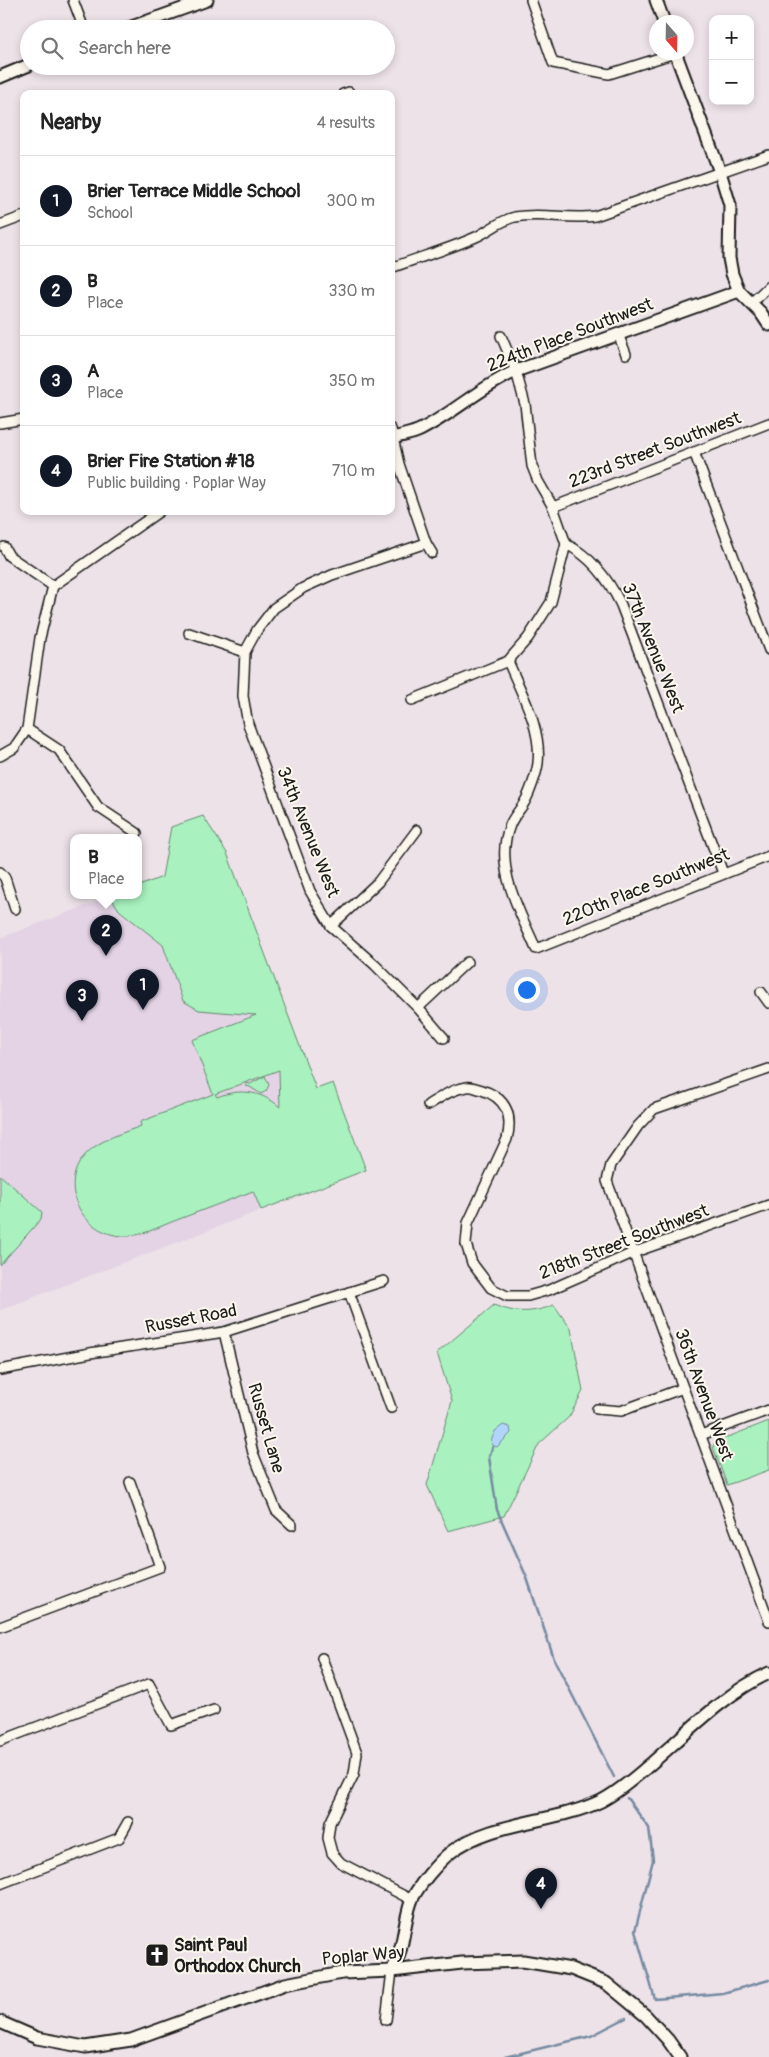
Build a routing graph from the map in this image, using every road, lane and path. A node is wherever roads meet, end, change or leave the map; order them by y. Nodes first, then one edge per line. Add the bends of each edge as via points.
1 (73, 0) edge
2 (207, 0) edge
3 (531, 0) edge
4 (656, 0) edge
5 (661, 15) edge
6 (81, 20) edge
7 (151, 20) edge
8 (653, 60) edge
9 (678, 60) edge
10 (20, 69) edge
11 (0, 77) edge
12 (769, 155) edge
13 (720, 172) junction
14 (20, 218) edge
15 (0, 225) edge
16 (395, 267) edge
17 (769, 286) edge
18 (739, 291) junction
19 (751, 303) junction
20 (769, 325) edge
21 (618, 334) junction
22 (501, 336) dead end
23 (626, 354) dead end
24 (516, 371) junction
25 (20, 420) edge
26 (0, 423) edge
27 (769, 423) edge
28 (395, 432) edge
29 (395, 446) edge
30 (694, 452) junction
31 (553, 507) junction
32 (154, 515) edge
33 (426, 543) junction
34 (566, 544) junction
35 (4, 547) dead end
36 (432, 552) dead end
37 (53, 586) junction
38 (189, 634) dead end
39 (769, 650) edge
40 (244, 652) junction
41 (508, 661) junction
42 (412, 700) dead end
43 (27, 729) junction
44 (0, 756) edge
45 (417, 830) dead end
46 (137, 833) dead end
47 (769, 856) edge
48 (0, 872) edge
49 (723, 873) junction
50 (15, 909) dead end
51 (332, 926) junction
52 (467, 962) dead end
53 (760, 992) dead end
54 (769, 1003) edge
55 (418, 1008) junction
56 (444, 1038) dead end
57 (769, 1069) edge
58 (428, 1105) dead end
59 (769, 1206) edge
60 (635, 1252) junction
61 (384, 1281) dead end
62 (349, 1292) junction
63 (224, 1332) junction
64 (0, 1370) edge
65 (683, 1388) junction
66 (391, 1408) dead end
67 (597, 1409) dead end
68 (769, 1410) edge
69 (701, 1434) junction
70 (130, 1482) dead end
71 (292, 1525) dead end
72 (769, 1621) edge
73 (0, 1627) edge
74 (322, 1658) dead end
75 (769, 1673) edge
76 (214, 1710) dead end
77 (0, 1741) edge
78 (128, 1822) dead end
79 (0, 1884) edge
80 (412, 1900) junction
81 (392, 1971) junction
82 (386, 2020) dead end
83 (0, 2022) edge
84 (680, 2057) edge

1 - 6 street
2 - 7 street
3 - 8 street via 553,63 608,74
4 - 5 street
9 - 13 street
10 - 11 street
12 - 13 street
13 - 16 street via 595,216 527,216 502,221 478,236
13 - 18 street via 730,205 729,258
14 - 15 street
17 - 19 street
18 - 19 street
18 - 21 street, 224th Place Southwest
19 - 20 street
21 - 23 street
21 - 24 street, 224th Place Southwest
22 - 24 street
24 - 28 street, 224th Place Southwest via 484,387 426,426
24 - 31 street via 532,466
25 - 26 street
27 - 30 street, 223rd Street Southwest
29 - 33 street
30 - 31 street, 223rd Street Southwest
30 - 39 street
31 - 34 street
32 - 37 street
33 - 36 street
33 - 40 street via 303,588 274,608
34 - 41 street via 551,602 528,638
34 - 49 street, 37th Avenue West via 582,551 618,598
35 - 37 street via 9,556
37 - 43 street via 40,638
38 - 40 street
40 - 51 street, 34th Avenue West via 243,696 248,724 310,891
41 - 42 street
41 - 49 street, 220th Place Southwest via 533,722 538,764 526,800 510,826 504,854 507,882 536,949
43 - 44 street via 14,748
43 - 46 street via 59,750 98,807
45 - 51 street via 378,882
47 - 49 street, 220th Place Southwest
48 - 50 street
51 - 55 street, 34th Avenue West
52 - 55 street
53 - 54 street
55 - 56 street, 34th Avenue West
57 - 60 street, 36th Avenue West via 654,1109 638,1126 611,1165 608,1181
58 - 60 street, 218th Street Southwest via 446,1093 469,1086 495,1094 508,1110 511,1125 507,1139 468,1223 466,1244 472,1264 491,1288 507,1296 528,1296
59 - 60 street, 218th Street Southwest
60 - 65 street, 36th Avenue West
61 - 62 street, Russet Road
62 - 63 street, Russet Road
62 - 66 street
63 - 64 street, Russet Road
63 - 71 street, Russet Lane via 253,1453 276,1510
65 - 67 street via 621,1410
65 - 69 street, 36th Avenue West
68 - 69 street
69 - 72 street, 36th Avenue West
70 - 73 street via 160,1567
74 - 80 street via 358,1753 354,1774 330,1823 328,1838 332,1853 341,1863
75 - 80 street via 747,1683 632,1780 602,1801 478,1837 451,1852
76 - 77 street via 171,1725 149,1684
78 - 79 street via 120,1838
80 - 81 street via 399,1960
81 - 82 street
81 - 83 street, Poplar Way via 342,1972 285,1984 131,2040 85,2047 37,2038
81 - 84 street, Poplar Way via 523,1961 571,1969 606,1983 622,1994 646,2016

